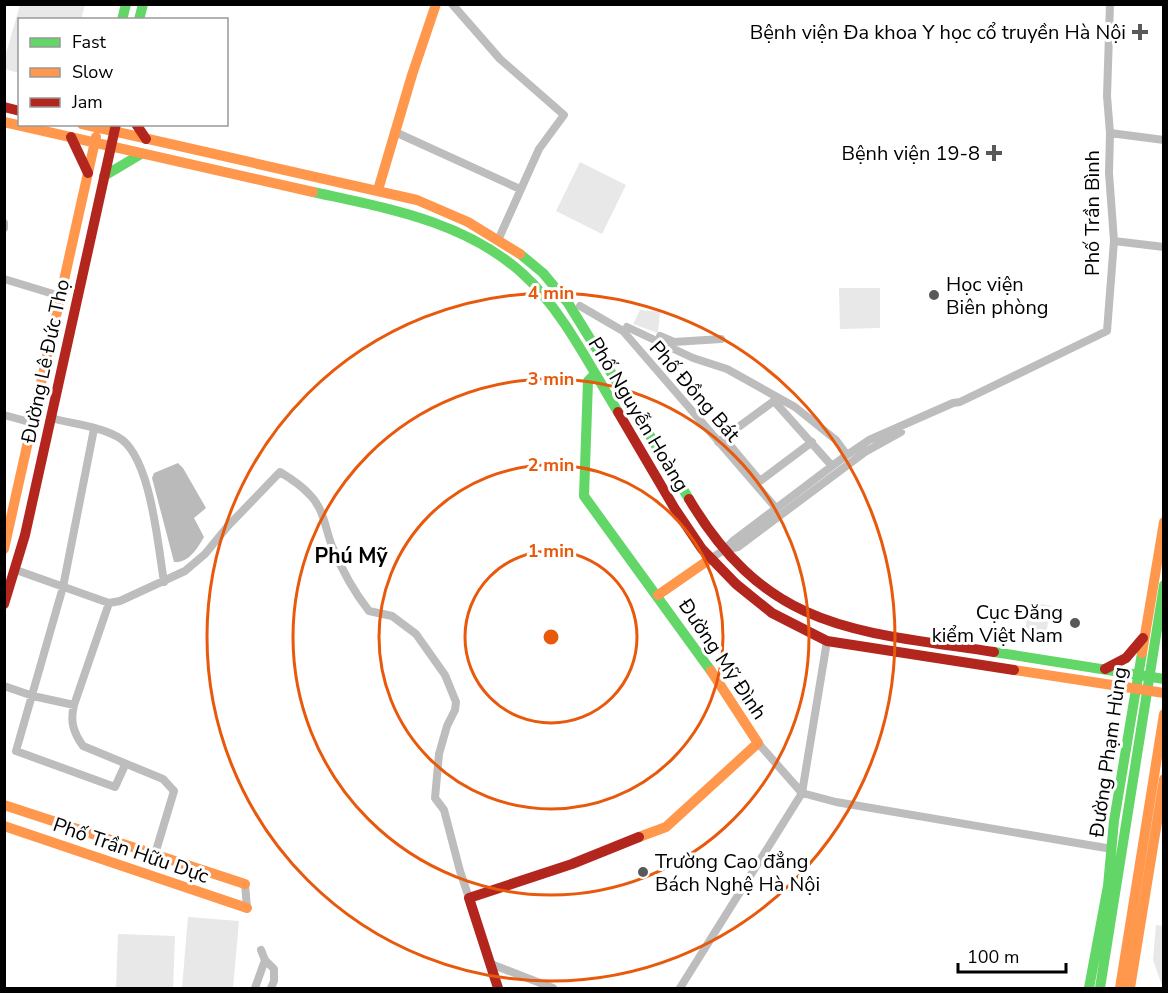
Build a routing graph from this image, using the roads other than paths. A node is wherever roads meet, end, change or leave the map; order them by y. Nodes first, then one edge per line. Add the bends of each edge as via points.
1 (436, 4) edge
2 (452, 4) edge
3 (1110, 4) edge
4 (23, 126) edge
5 (98, 126) edge
6 (137, 126) edge
7 (115, 128) edge
8 (395, 132) junction
9 (1110, 133) junction
10 (71, 136) junction
11 (146, 139) junction
12 (1164, 140) edge
13 (95, 141) junction
14 (111, 146) junction
15 (141, 154) junction
16 (88, 173) junction
17 (302, 173) junction
18 (104, 176) junction
19 (299, 187) junction
20 (520, 189) junction
21 (378, 190) junction
22 (4, 223) edge
23 (4, 228) edge
24 (499, 238) junction
25 (1114, 241) junction
26 (1164, 247) edge
27 (4, 279) edge
28 (60, 296) junction
29 (580, 306) dead end
30 (721, 339) dead end
31 (595, 374) junction
32 (960, 402) junction
33 (4, 415) edge
34 (51, 418) junction
35 (33, 423) junction
36 (94, 429) junction
37 (721, 440) junction
38 (812, 442) junction
39 (847, 455) junction
40 (832, 466) junction
41 (776, 508) junction
42 (1164, 522) edge
43 (7, 531) edge
44 (4, 549) edge
45 (724, 550) junction
46 (710, 559) junction
47 (16, 570) junction
48 (164, 582) junction
49 (1164, 585) edge
50 (63, 587) junction
51 (658, 595) junction
52 (109, 603) junction
53 (4, 604) edge
54 (1144, 638) junction
55 (827, 641) junction
56 (1105, 669) junction
57 (1133, 674) junction
58 (1164, 679) edge
59 (4, 686) edge
60 (1131, 689) junction
61 (1164, 693) edge
62 (33, 696) junction
63 (74, 705) junction
64 (1164, 714) edge
65 (758, 743) junction
66 (125, 765) junction
67 (1164, 779) edge
68 (802, 794) junction
69 (4, 805) edge
70 (4, 826) edge
71 (1112, 849) junction
72 (155, 854) junction
73 (245, 884) joint
74 (469, 898) junction
75 (247, 908) joint
76 (261, 950) dead end
77 (265, 960) junction
78 (491, 964) junction
79 (255, 988) edge
80 (271, 988) edge
81 (498, 988) edge
82 (553, 988) edge
83 (680, 988) edge
84 (1089, 988) edge
85 (1100, 988) edge
86 (1120, 988) edge
87 (1130, 988) edge

1 - 8 main road
2 - 20 street via 500,59 564,115 539,149
3 - 9 street, Phố Trần Bình
4 - 10 main road, Phố Nguyễn Hoàng
5 - 7 main road, Phố Nguyễn Hoàng
5 - 13 main road, Đường Lê Đức Thọ
6 - 11 main road
7 - 11 main road, Phố Nguyễn Hoàng
7 - 14 main road, Đường Lê Đức Thọ
8 - 20 street
8 - 21 main road
9 - 12 street
9 - 25 street, Phố Trần Bình
10 - 13 main road, Phố Nguyễn Hoàng
10 - 16 main road
11 - 17 main road, Phố Nguyễn Hoàng
13 - 14 main road, Phố Nguyễn Hoàng
13 - 16 main road, Đường Lê Đức Thọ
14 - 15 main road, Phố Nguyễn Hoàng
14 - 18 main road, Đường Lê Đức Thọ
15 - 18 main road
15 - 19 main road, Phố Nguyễn Hoàng
16 - 28 main road, Đường Lê Đức Thọ
17 - 19 main road
17 - 21 main road, Phố Nguyễn Hoàng
18 - 34 main road, Đường Lê Đức Thọ
19 - 31 main road, Phố Nguyễn Hoàng via 418,216 487,247 540,292
20 - 24 street
21 - 24 main road, Phố Nguyễn Hoàng via 444,210
22 - 23 street
24 - 45 main road, Phố Nguyễn Hoàng via 545,274 576,315
25 - 26 street
25 - 32 street, Phố Trần Bình via 1107,331
27 - 28 street
28 - 35 main road, Đường Lê Đức Thọ
29 - 37 street, Phố Đồng Bát via 623,331
30 - 39 street via 674,342 628,325 795,406 836,440
31 - 46 main road, Phố Nguyễn Hoàng via 675,509
31 - 51 main road, Đường Mỹ Đình via 588,381 584,496
32 - 39 street, Phố Trần Bình via 869,440
32 - 45 street, Phố Trần Bình via 872,447 738,548
33 - 35 street
34 - 36 street
34 - 47 main road, Đường Lê Đức Thọ
35 - 43 main road, Đường Lê Đức Thọ
36 - 48 street via 120,438 145,476
36 - 50 street
37 - 38 street via 760,481
37 - 38 street via 774,400
37 - 41 street, Phố Đồng Bát
38 - 40 street
39 - 40 street, Phố Trần Bình
40 - 41 street, Phố Trần Bình
41 - 45 street, Phố Trần Bình
42 - 54 main road, Đường Phạm Hùng
43 - 44 main road, Đường Lê Đức Thọ
45 - 46 street, Phố Trần Bình
45 - 56 main road, Phố Nguyễn Hoàng via 773,594 822,621 907,639
46 - 51 main road, Phố Trần Bình
46 - 55 main road, Phố Nguyễn Hoàng via 772,613
47 - 50 street
47 - 53 main road, Đường Lê Đức Thọ
48 - 52 street
48 - 74 street via 205,554 280,472 311,495 323,513 332,545 358,598 369,611 392,615 416,634 445,675 456,702 439,754 435,798 444,810
49 - 85 main road
50 - 52 street
50 - 62 street
51 - 65 main road, Đường Mỹ Đình
52 - 63 street
54 - 56 main road via 1126,658
54 - 57 main road, Đường Phạm Hùng
55 - 60 main road, Phố Nguyễn Hoàng
55 - 68 street
56 - 57 main road, Phố Nguyễn Hoàng
57 - 58 main road, Phố Nguyễn Hoàng
57 - 60 main road, Đường Phạm Hùng
59 - 62 street
60 - 61 main road, Phố Nguyễn Hoàng
60 - 71 main road, Đường Phạm Hùng
62 - 63 street
62 - 66 street via 16,751 115,787
63 - 66 street via 71,720 82,746
64 - 86 main road
65 - 68 street
65 - 74 main road, Đường Mỹ Đình via 666,827
66 - 72 street via 163,779 174,791
67 - 87 main road
68 - 71 street
68 - 83 street
69 - 72 main road, Phố Trần Hữu Dực
70 - 75 main road, Phố Trần Hữu Dực
71 - 84 main road, Đường Phạm Hùng
72 - 73 main road, Phố Trần Hữu Dực
73 - 75 street
74 - 78 main road
76 - 77 street
77 - 79 street
77 - 80 street via 274,969
78 - 81 main road
78 - 82 street

